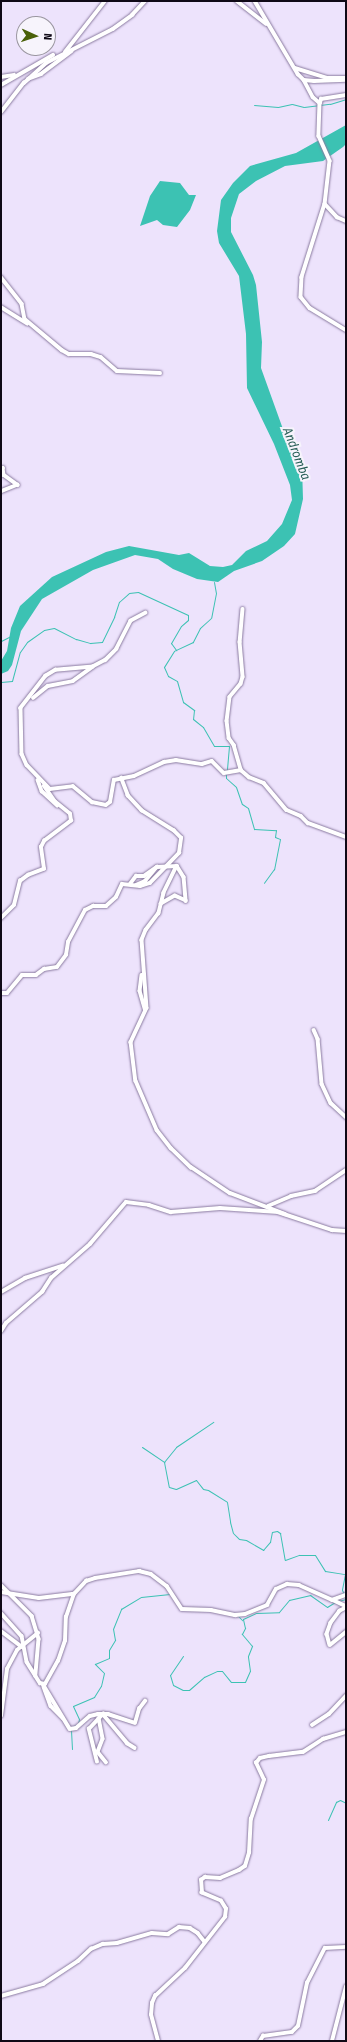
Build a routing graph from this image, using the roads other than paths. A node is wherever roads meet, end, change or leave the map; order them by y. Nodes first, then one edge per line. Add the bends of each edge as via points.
1 (105, 1) edge
2 (145, 1) edge
3 (237, 1) edge
4 (255, 1) edge
5 (267, 24) junction
6 (78, 46) junction
7 (65, 52) junction
8 (59, 54) junction
9 (294, 68) junction
10 (19, 73) junction
11 (1, 77) edge
12 (346, 79) edge
13 (27, 80) junction
14 (304, 80) junction
15 (1, 85) edge
16 (346, 95) edge
17 (320, 105) junction
18 (1, 112) edge
19 (325, 204) junction
20 (346, 221) edge
21 (1, 277) edge
22 (1, 307) edge
23 (29, 325) junction
24 (346, 330) edge
25 (160, 373) dead end
26 (1, 469) edge
27 (1, 492) edge
28 (243, 609) dead end
29 (146, 613) dead end
30 (92, 667) junction
31 (28, 700) junction
32 (241, 770) junction
33 (37, 777) junction
34 (122, 778) junction
35 (41, 782) junction
36 (59, 806) junction
37 (346, 837) edge
38 (168, 865) junction
39 (177, 866) junction
40 (157, 867) junction
41 (130, 884) junction
42 (136, 885) junction
43 (161, 904) junction
44 (1, 918) edge
45 (1, 993) edge
46 (314, 1030) dead end
47 (346, 1116) edge
48 (346, 1170) edge
49 (268, 1206) junction
50 (285, 1214) junction
51 (346, 1231) edge
52 (65, 1265) junction
53 (1, 1292) edge
54 (1, 1331) edge
55 (1, 1585) edge
56 (1, 1592) edge
57 (10, 1594) junction
58 (74, 1594) junction
59 (346, 1595) edge
60 (332, 1600) junction
61 (346, 1607) edge
62 (1, 1613) edge
63 (1, 1631) edge
64 (346, 1632) edge
65 (38, 1633) junction
66 (23, 1646) junction
67 (36, 1678) junction
68 (43, 1685) junction
69 (346, 1696) edge
70 (145, 1701) dead end
71 (101, 1715) junction
72 (1, 1716) edge
73 (312, 1725) dead end
74 (346, 1732) edge
75 (135, 1748) dead end
76 (97, 1762) dead end
77 (106, 1762) dead end
78 (205, 1942) junction
79 (346, 1947) edge
80 (346, 1987) edge
81 (1, 1996) edge
82 (158, 2041) edge
83 (260, 2041) edge
84 (332, 2041) edge

1 - 7 street
2 - 6 street via 118,26
3 - 5 street
4 - 5 street
5 - 9 street
6 - 7 street
6 - 13 street via 41,74
7 - 8 street
8 - 10 street
8 - 13 street
9 - 12 street via 328,78
9 - 14 street
10 - 11 street
10 - 15 street
12 - 14 street
13 - 18 street
14 - 17 street
16 - 17 street via 322,99
17 - 19 street via 319,136 329,157
19 - 20 street
19 - 24 street via 302,277 301,297 310,308
21 - 23 street via 22,304
22 - 23 street
23 - 25 street via 70,354 96,356 117,371
26 - 27 street via 4,468 4,475 18,485
28 - 32 street via 240,642 242,684 230,697 227,721 229,738 234,745
29 - 30 street via 131,621 117,649 106,660
30 - 31 street via 73,681 48,686
30 - 31 street via 56,670 46,676
31 - 33 street via 21,708 22,754
32 - 34 street via 224,773 212,761 202,764 176,760
32 - 37 street via 249,777 264,783 287,810 301,816 308,823
33 - 35 street
33 - 36 street via 48,800
34 - 35 street via 114,780 110,802 106,805 92,802 73,786 50,789
34 - 38 street via 128,796 142,811 174,830 181,838 179,853
35 - 36 street
36 - 44 street via 70,814 71,821 44,841 41,847 44,869 28,874 20,881 14,905
38 - 39 street
38 - 40 street
38 - 42 street via 150,883
39 - 43 street
39 - 43 street via 184,877 186,901 175,896
40 - 41 street via 144,876 136,876
40 - 42 street via 145,881
41 - 42 street
41 - 45 street via 119,885 116,897 106,906 93,906 85,910 68,942 66,955 57,967 36,975 22,975 7,993
43 - 49 street via 159,913 142,940 143,968 140,991 146,1012 132,1042 136,1081 157,1130 171,1148 202,1175 230,1193
46 - 47 street via 318,1039 320,1078 325,1092 331,1103
48 - 49 street via 315,1191 292,1196
49 - 50 street
50 - 51 street via 332,1230
50 - 52 street via 220,1208 171,1212 149,1205 126,1202 90,1244
52 - 53 street via 25,1278
52 - 54 street via 51,1278 42,1292 6,1323
55 - 57 street
56 - 57 street
57 - 58 street via 39,1598
57 - 65 street via 32,1616
58 - 60 street via 86,1581 139,1571 151,1574 167,1586 182,1609 240,1615 267,1605 276,1589 287,1584 300,1584
58 - 68 street via 66,1617 65,1641 58,1662 49,1680
59 - 60 street
60 - 61 street
61 - 64 street via 331,1623 328,1634 330,1645
62 - 66 street via 22,1636
63 - 66 street
65 - 66 street
65 - 67 street
66 - 67 street via 27,1662
66 - 72 street via 7,1669
67 - 68 street
68 - 71 street via 51,1706 71,1729 84,1724 90,1716
69 - 73 street via 329,1714
70 - 71 street via 139,1708 135,1723
71 - 75 street
71 - 76 street via 89,1729
71 - 77 street via 102,1739 98,1752
74 - 78 street via 323,1739 302,1752 260,1758 256,1763 264,1780 251,1819 250,1853 245,1866 220,1878 205,1877 201,1880 202,1893 221,1901 226,1909 225,1917
78 - 81 street via 190,1928 178,1927 168,1934 152,1933 117,1944 103,1944 90,1949 78,1961 42,1984
78 - 82 street via 185,1968 155,1996 152,2002
79 - 83 street via 325,1948 307,1983 298,2026 292,2032 263,2036
80 - 84 street

